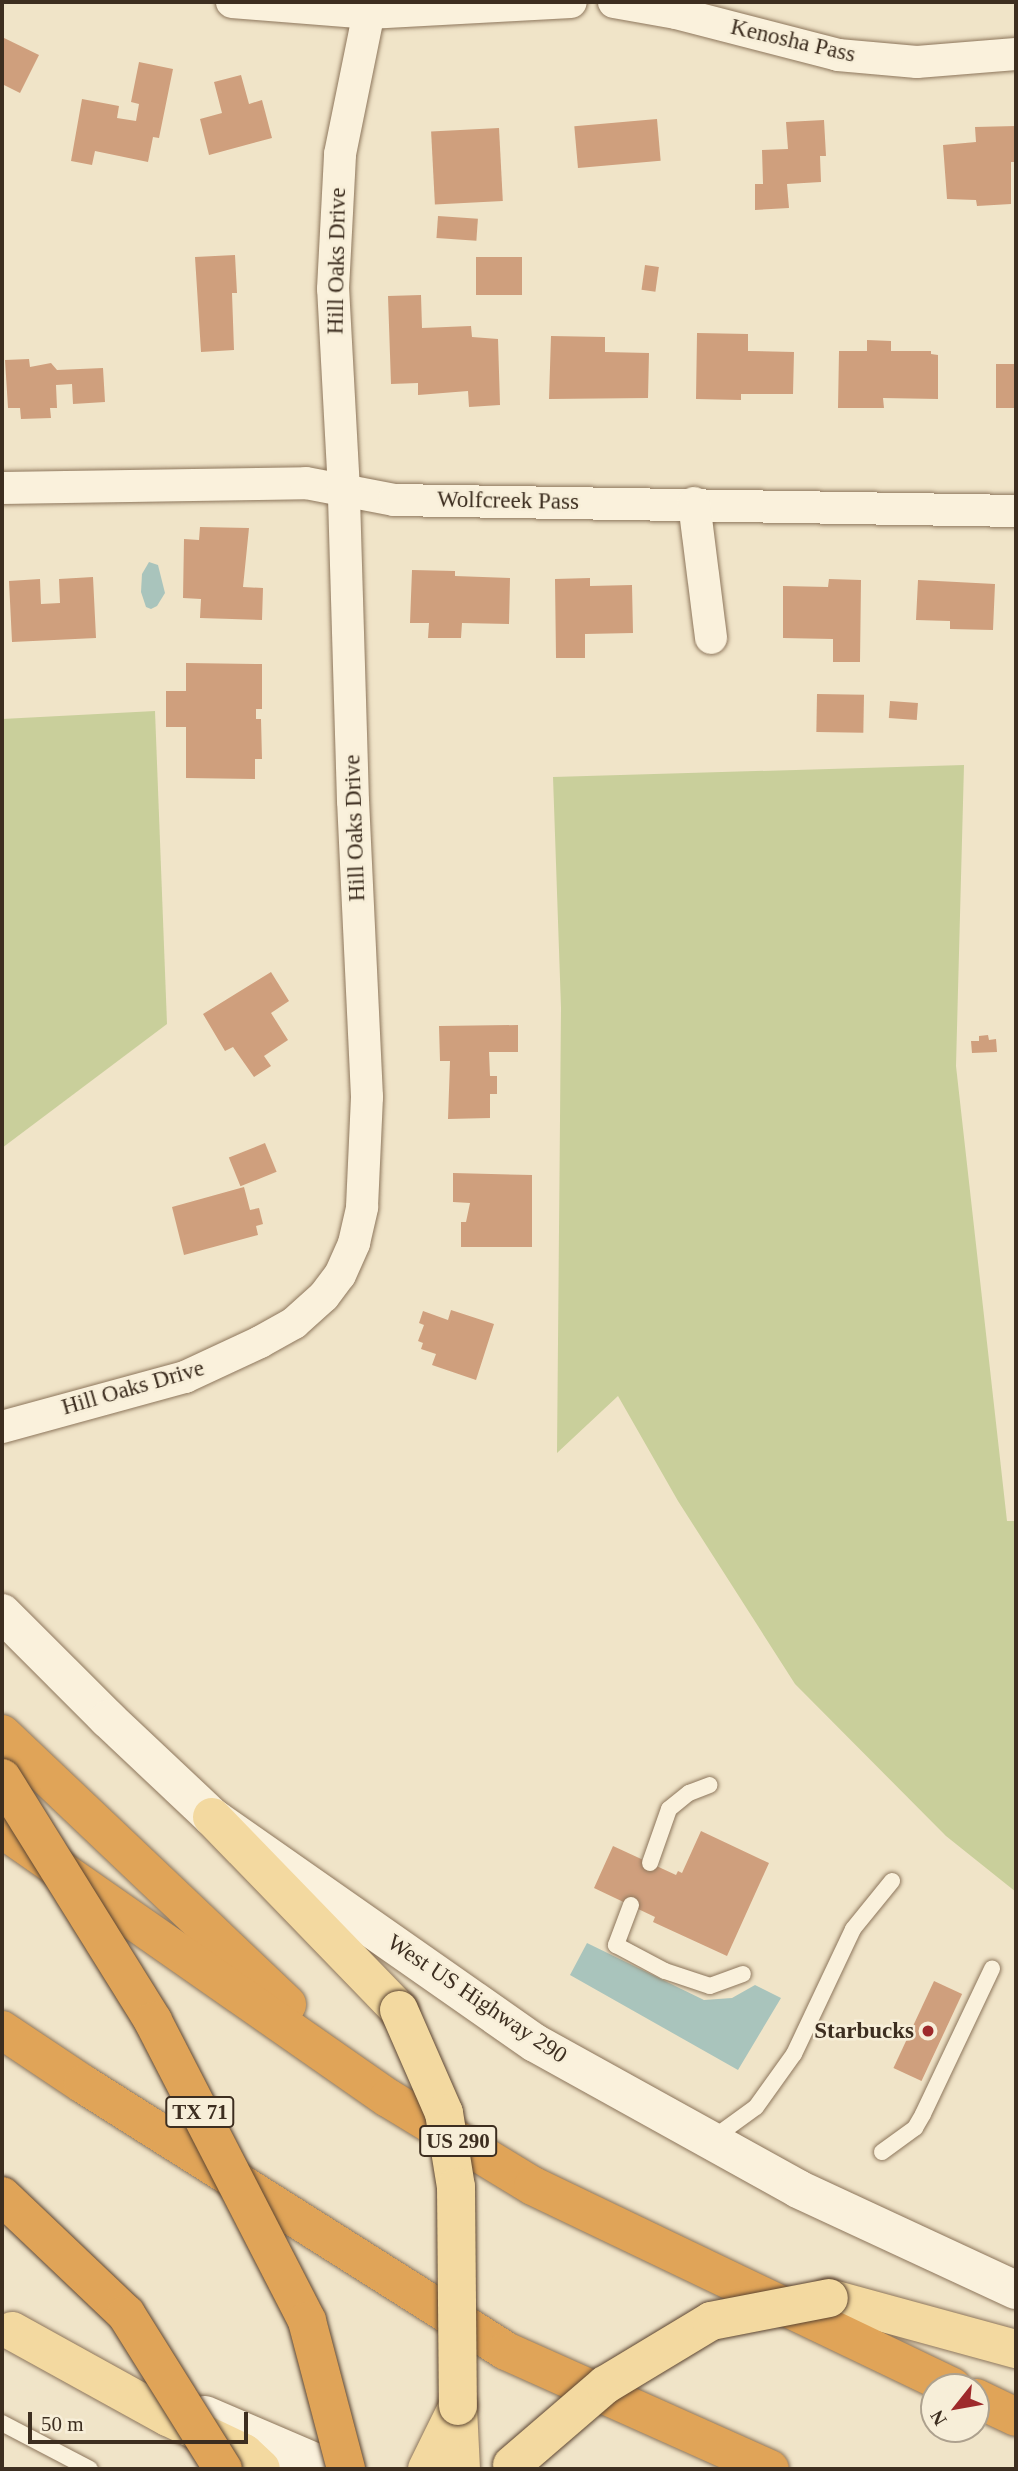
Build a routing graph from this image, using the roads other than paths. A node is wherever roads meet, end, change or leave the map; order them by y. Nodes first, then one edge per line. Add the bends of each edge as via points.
1 (232, 2) edge
2 (571, 2) edge
3 (614, 2) edge
4 (369, 8) edge
5 (1016, 54) edge
6 (2, 488) edge
7 (344, 489) junction
8 (694, 503) junction
9 (1016, 511) edge
10 (710, 638) dead end
11 (2, 1427) edge
12 (2, 1613) edge
13 (2, 1734) edge
14 (2, 1778) edge
15 (710, 1784) dead end
16 (212, 1816) junction
17 (2, 1829) edge
18 (650, 1863) dead end
19 (892, 1881) dead end
20 (631, 1906) dead end
21 (992, 1969) dead end
22 (743, 1975) dead end
23 (2, 2029) edge
24 (388, 2098) junction
25 (710, 2140) junction
26 (882, 2152) dead end
27 (2, 2196) edge
28 (1016, 2290) edge
29 (7, 2328) edge
30 (1016, 2349) edge
31 (924, 2373) edge
32 (990, 2405) edge
33 (458, 2406) junction
34 (1016, 2417) edge
35 (2, 2423) edge
36 (511, 2468) edge
37 (767, 2468) edge
38 (90, 2469) edge
39 (223, 2469) edge
40 (261, 2469) edge
41 (331, 2469) edge
42 (346, 2469) edge
43 (427, 2469) edge
44 (461, 2469) edge

1 - 4 street
2 - 4 street
3 - 5 street, Kenosha Pass via 676,13 838,55 917,62
4 - 7 street, Hill Oaks Drive via 340,154 332,289
6 - 7 street, Wolfcreek Pass via 306,482
7 - 8 street, Wolfcreek Pass via 394,500
7 - 11 street, Hill Oaks Drive via 367,1097 362,1207 354,1243 324,1297 294,1323 260,1342 185,1377
8 - 9 street, Wolfcreek Pass
8 - 10 street
12 - 16 main road, West US Highway 290
13 - 24 highway
14 - 42 highway, TX 71, bridge via 153,2021 307,2321
15 - 18 lane via 669,1809
16 - 25 main road, West US Highway 290 via 535,2042
16 - 33 main road, bridge via 399,2010 444,2113 456,2187
17 - 24 highway, US 290
19 - 25 lane via 853,1929 794,2054 756,2107
20 - 22 lane via 616,1945 664,1971 710,1986
21 - 26 lane via 915,2129
23 - 37 highway via 506,2351
24 - 31 highway, US 290 via 533,2186
25 - 28 main road, West US Highway 290 via 798,2189
27 - 39 highway, bridge via 125,2314
29 - 40 main road via 168,2417 244,2453
29 - 41 main road
30 - 36 main road, bridge via 829,2298 711,2321 605,2385
32 - 34 highway
33 - 43 main road
33 - 44 main road
35 - 38 lane

